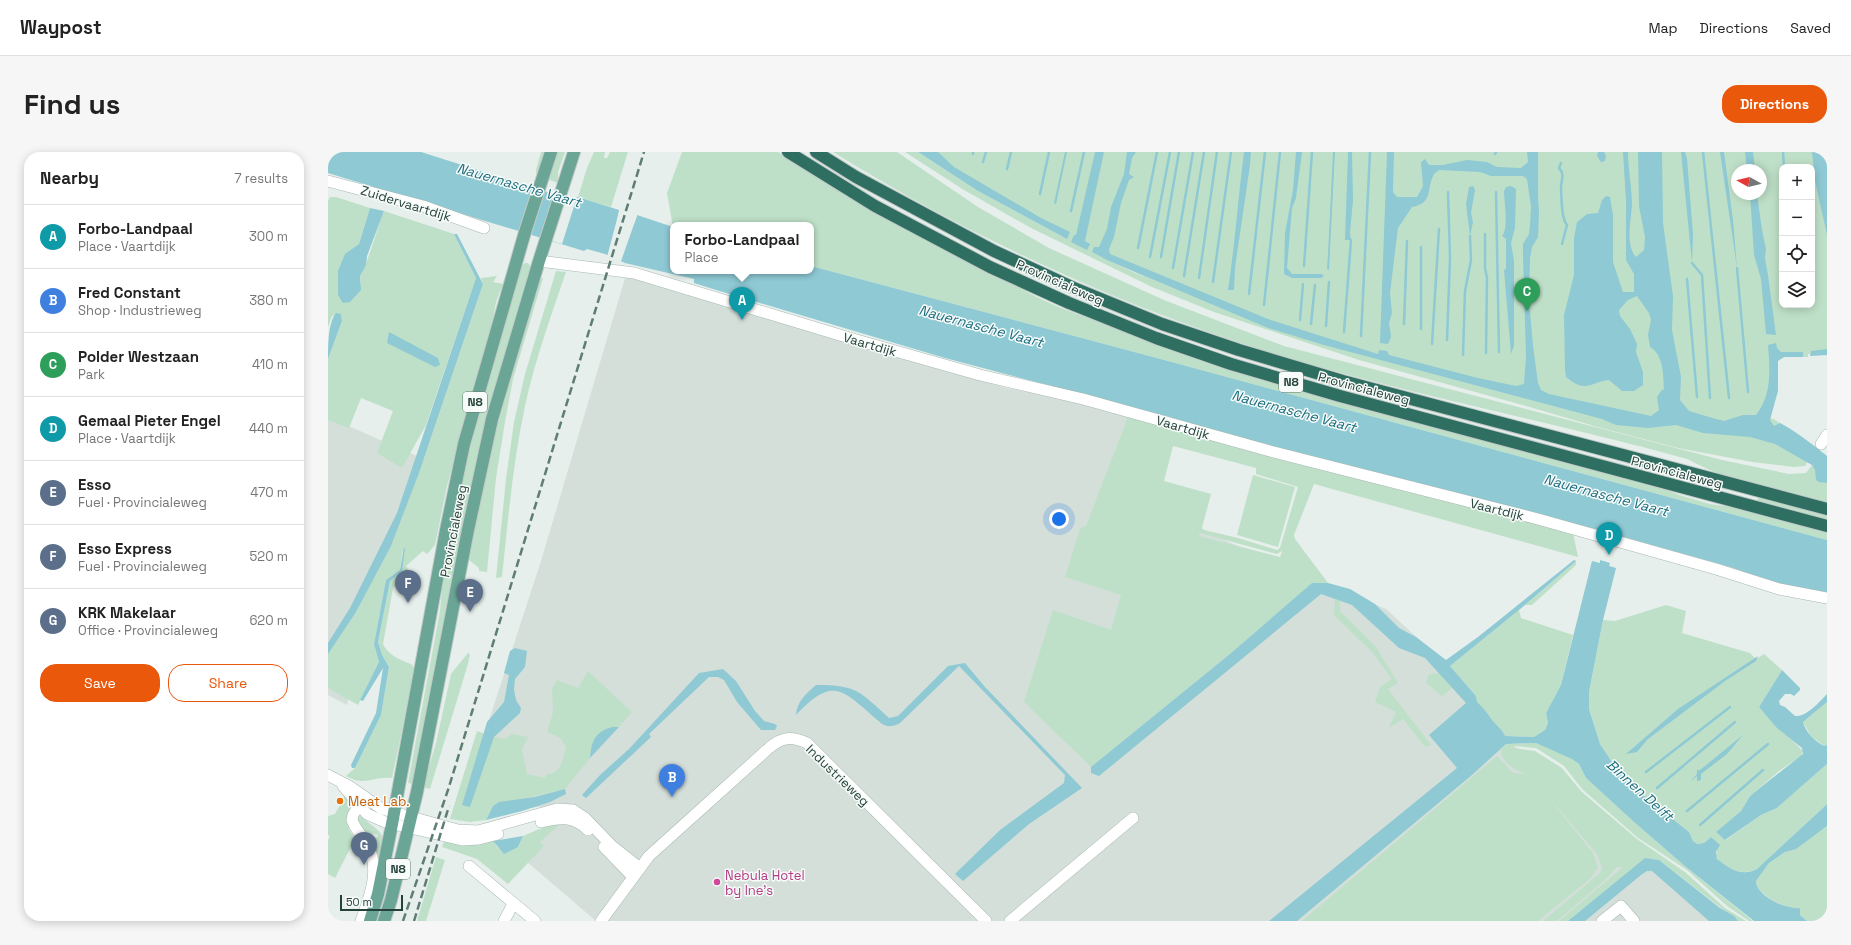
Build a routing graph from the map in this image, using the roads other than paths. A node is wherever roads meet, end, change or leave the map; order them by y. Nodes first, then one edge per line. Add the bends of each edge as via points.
1 (551, 152) edge
2 (574, 152) edge
3 (788, 152) edge
4 (816, 152) edge
5 (328, 181) edge
6 (484, 228) dead end
7 (539, 261) junction
8 (1827, 509) edge
9 (1827, 526) edge
10 (1827, 598) edge
11 (328, 775) edge
12 (362, 801) junction
13 (393, 818) junction
14 (1133, 818) dead end
15 (410, 822) junction
16 (469, 866) dead end
17 (640, 868) junction
18 (633, 877) junction
19 (513, 904) junction
20 (361, 921) edge
21 (370, 921) edge
22 (384, 921) edge
23 (504, 921) edge
24 (535, 921) edge
25 (601, 921) edge
26 (986, 921) edge
27 (1010, 921) edge
28 (1602, 921) edge
29 (1634, 921) edge

1 - 13 main road, Provincialeweg / N8 via 525,232 460,463
2 - 7 main road, Provincialeweg / N8
3 - 9 highway, Provincialeweg / N8 via 875,206 990,267 1069,303 1156,338 1231,364 1340,396
4 - 8 highway, Provincialeweg / N8 via 856,177 994,251 1074,288 1162,324 1342,381
5 - 6 street, Zuidervaartdijk via 423,206
7 - 10 street, Vaartdijk via 634,273 980,374 1538,519 1779,589
7 - 15 main road, Provincialeweg / N8 via 496,405 481,466
11 - 12 street via 339,780
12 - 13 street via 382,809
12 - 20 street via 352,817 353,824 366,843 374,865 371,888
13 - 15 street
13 - 21 main road, Provincialeweg / N8
14 - 27 street
15 - 17 street via 478,831 569,809 585,818 612,846
15 - 18 street via 454,840 471,840 555,818 568,818 584,826
15 - 22 main road, Provincialeweg / N8
16 - 19 street
17 - 18 street, Industrieweg
17 - 26 street, Industrieweg via 649,856 778,740 788,737 807,743
18 - 25 street, Industrieweg
19 - 23 street
19 - 24 street
28 - 29 street via 1621,906

